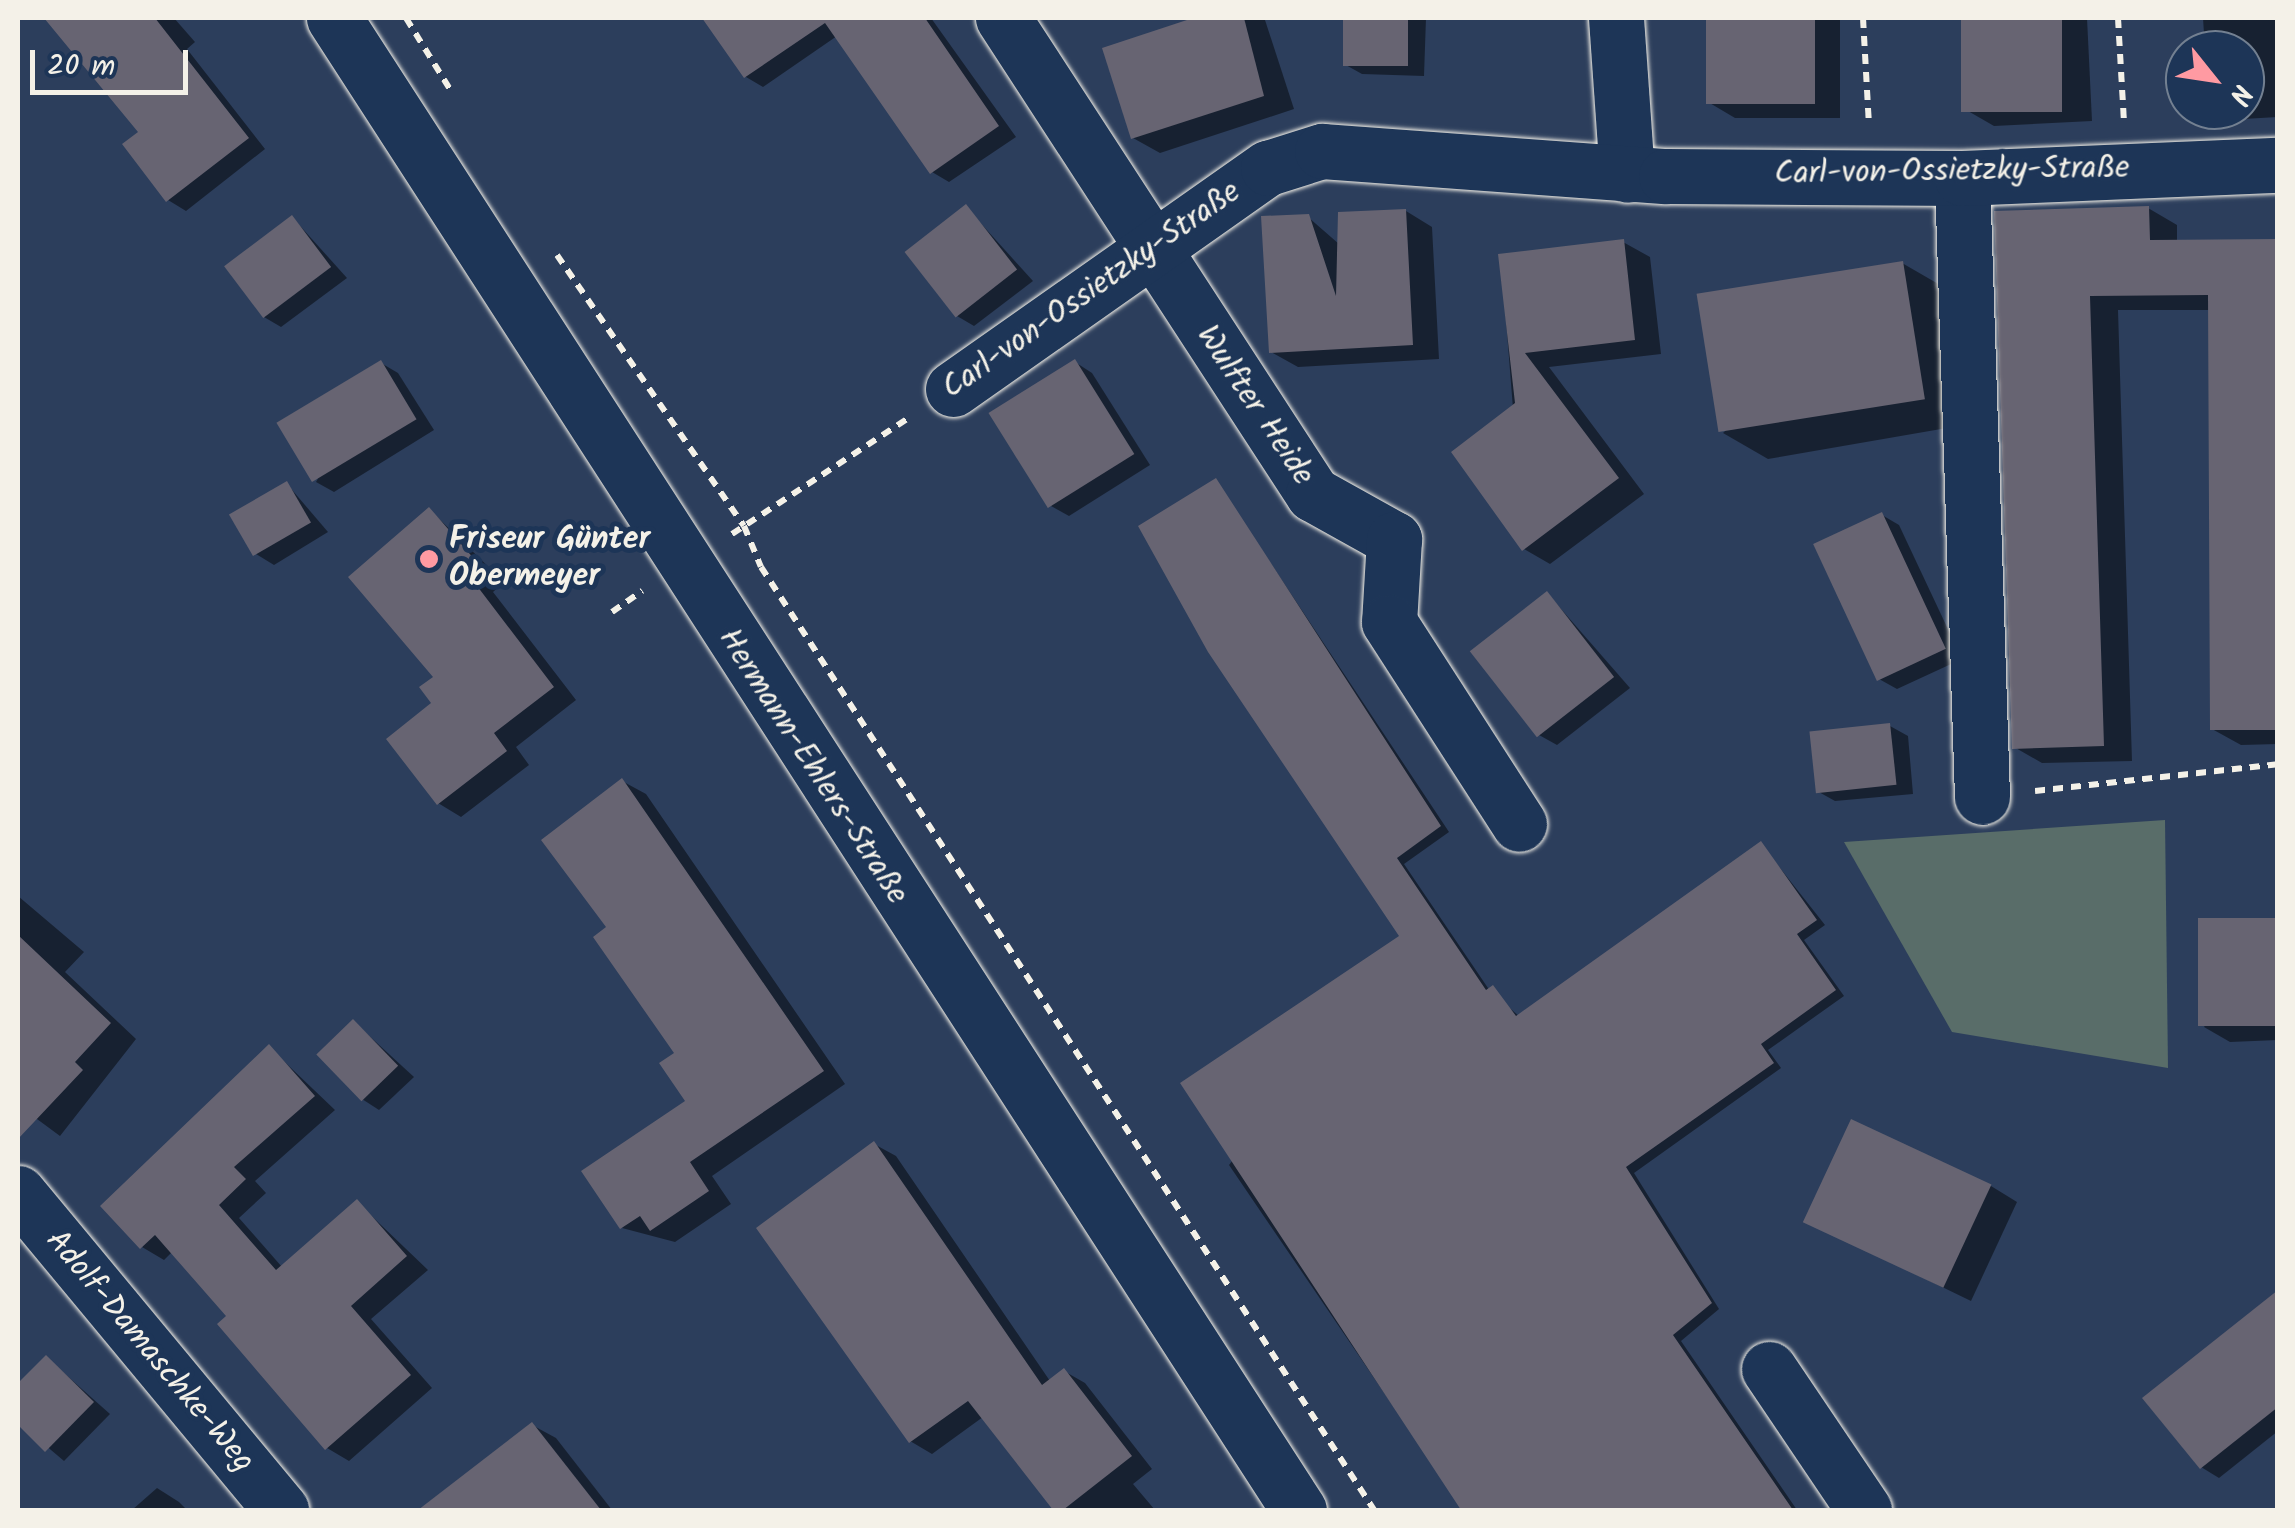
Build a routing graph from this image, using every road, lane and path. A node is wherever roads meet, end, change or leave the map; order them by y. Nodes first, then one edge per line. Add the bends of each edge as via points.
1 (334, 18) edge
2 (406, 18) edge
3 (1002, 18) edge
4 (1616, 18) edge
5 (1863, 18) edge
6 (2118, 18) edge
7 (459, 104) dead end
8 (2278, 165) edge
9 (2127, 169) junction
10 (1627, 175) junction
11 (1872, 176) junction
12 (1962, 178) junction
13 (1148, 247) junction
14 (554, 250) dead end
15 (953, 389) joint
16 (744, 526) junction
17 (681, 565) junction
18 (612, 612) dead end
19 (2278, 764) edge
20 (1982, 797) joint
21 (1519, 824) dead end
22 (18, 1193) edge
23 (1769, 1368) dead end
24 (280, 1510) edge
25 (1299, 1510) edge
26 (1374, 1510) edge
27 (1864, 1510) edge

1 - 17 street, Hermann-Ehlers-Straße
2 - 7 path
3 - 13 street, Wulfter Heide
4 - 10 street
5 - 11 path
6 - 9 path
8 - 9 street, Carl-von-Ossietzky-Straße
9 - 12 street, Carl-von-Ossietzky-Straße
10 - 11 street, Carl-von-Ossietzky-Straße
10 - 13 street, Carl-von-Ossietzky-Straße via 1322,151 1268,168
11 - 12 street, Carl-von-Ossietzky-Straße
12 - 20 street
13 - 15 street, Carl-von-Ossietzky-Straße
13 - 21 street, Wulfter Heide via 1313,494 1394,539 1389,622
14 - 16 path
15 - 16 path, Carl-von-Ossietzky-Straße
16 - 17 path, Carl-von-Ossietzky-Straße
16 - 26 path via 761,567
17 - 18 path, Carl-von-Ossietzky-Straße
17 - 25 street, Hermann-Ehlers-Straße
19 - 20 path
22 - 24 street, Adolf-Damaschke-Weg
23 - 27 street

